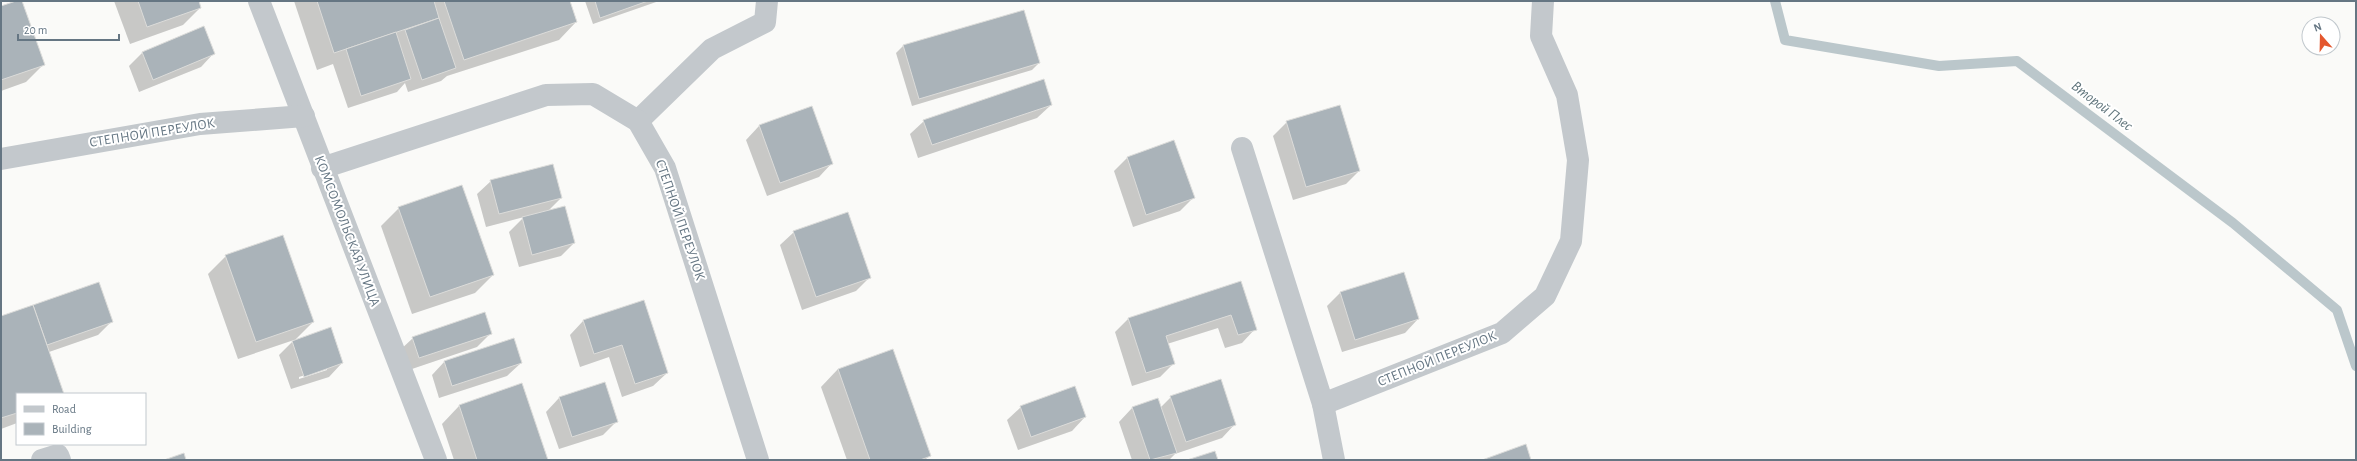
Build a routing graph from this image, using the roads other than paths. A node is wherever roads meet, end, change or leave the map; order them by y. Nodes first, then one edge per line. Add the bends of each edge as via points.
1 (259, 1) edge
2 (767, 1) edge
3 (1542, 1) edge
4 (304, 116) junction
5 (638, 121) junction
6 (1242, 148) dead end
7 (1, 159) edge
8 (322, 168) junction
9 (1323, 404) junction
10 (42, 460) edge
11 (60, 460) edge
12 (436, 460) edge
13 (758, 460) edge
14 (1334, 460) edge

1 - 4 street, КОМСОМОЛЬСКАЯ УЛИЦА
2 - 5 street via 765,22 712,49
3 - 9 street, СТЕПНОЙ ПЕРЕУЛОК via 1541,36 1567,95 1578,160 1571,241 1545,296 1502,333
4 - 7 street, СТЕПНОЙ ПЕРЕУЛОК via 200,124
4 - 8 street, КОМСОМОЛЬСКАЯ УЛИЦА
5 - 8 street, СТЕПНОЙ ПЕРЕУЛОК via 593,94 546,95
5 - 13 street, СТЕПНОЙ ПЕРЕУЛОК via 665,168
6 - 9 street
8 - 12 street, КОМСОМОЛЬСКАЯ УЛИЦА
9 - 14 street
10 - 11 street via 58,455

